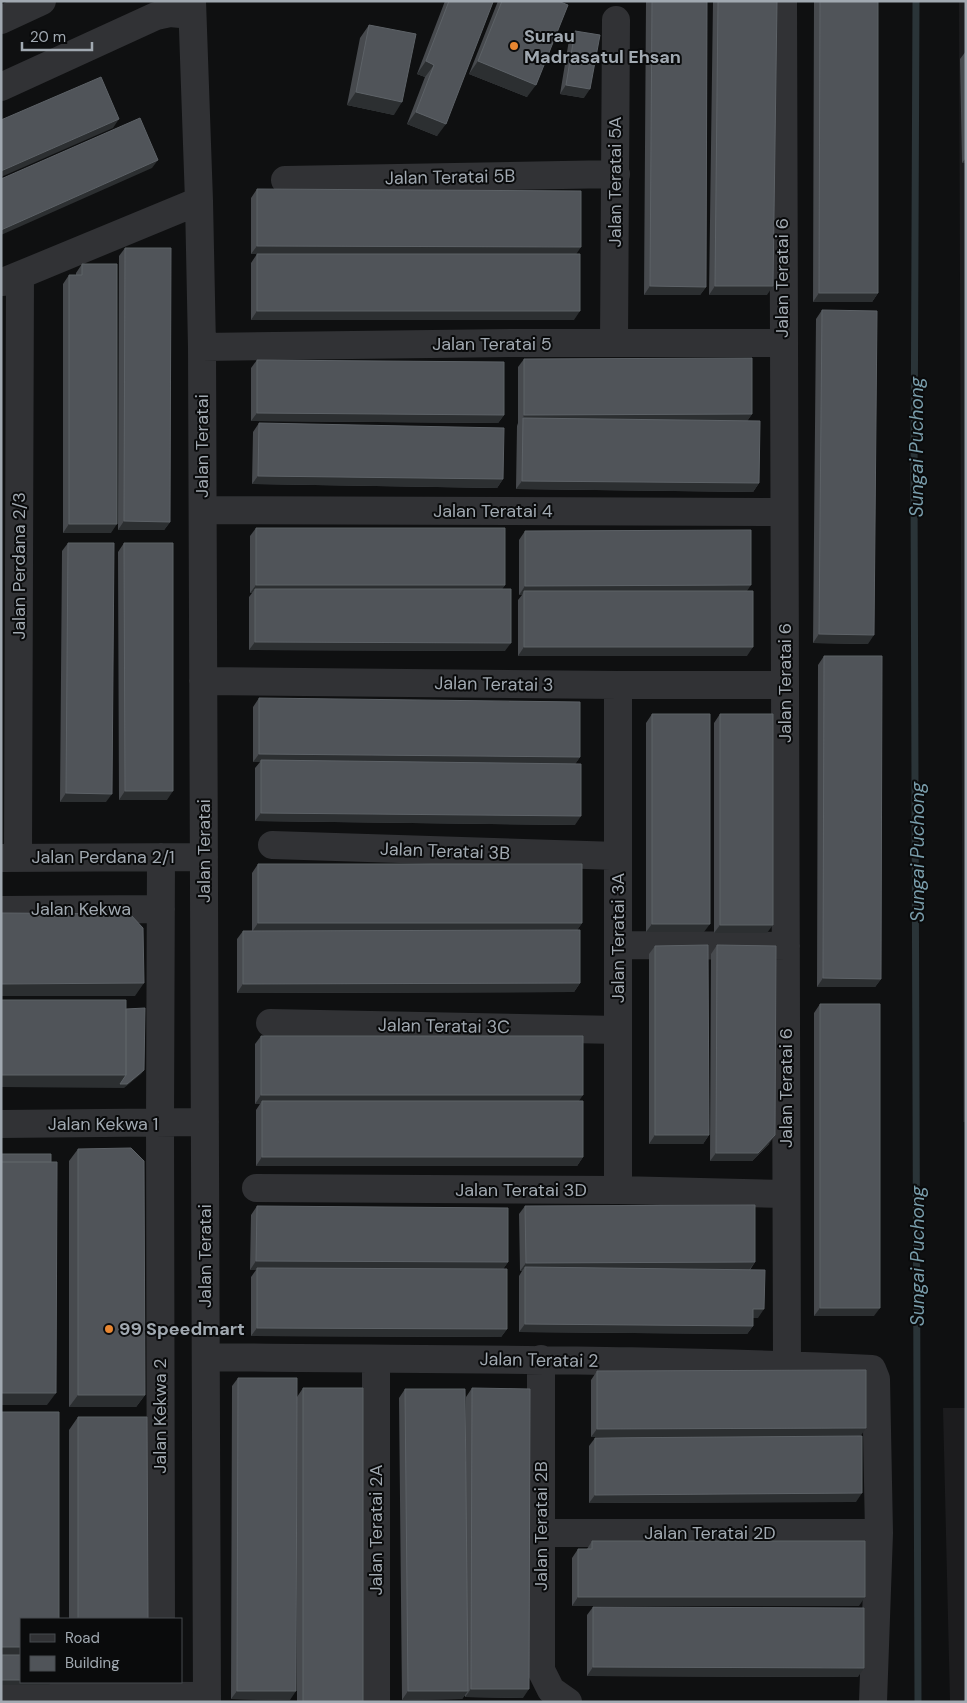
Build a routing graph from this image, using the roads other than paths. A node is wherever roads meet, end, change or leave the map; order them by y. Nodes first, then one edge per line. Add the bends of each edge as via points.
1 (42, 1) edge
2 (783, 1) edge
3 (192, 8) edge
4 (1, 20) edge
5 (616, 20) dead end
6 (1, 87) edge
7 (616, 174) junction
8 (285, 180) dead end
9 (199, 201) junction
10 (11, 279) edge
11 (614, 343) junction
12 (782, 343) junction
13 (202, 347) junction
14 (203, 510) junction
15 (783, 512) junction
16 (204, 681) junction
17 (618, 685) junction
18 (785, 685) junction
19 (272, 845) dead end
20 (618, 856) junction
21 (161, 857) junction
22 (204, 857) junction
23 (10, 858) edge
24 (161, 909) junction
25 (1, 910) edge
26 (618, 945) junction
27 (786, 946) junction
28 (270, 1023) dead end
29 (618, 1030) junction
30 (205, 1122) junction
31 (160, 1123) junction
32 (1, 1124) edge
33 (256, 1188) dead end
34 (618, 1190) junction
35 (786, 1194) junction
36 (206, 1358) junction
37 (376, 1359) junction
38 (542, 1359) junction
39 (786, 1365) junction
40 (542, 1533) junction
41 (879, 1533) junction
42 (161, 1618) edge
43 (161, 1688) edge
44 (1, 1695) edge
45 (560, 1696) edge
46 (207, 1699) edge
47 (376, 1702) edge
48 (873, 1702) edge

1 - 4 street
2 - 12 street, Jalan Teratai 6
3 - 6 street via 156,16
3 - 9 street, Jalan Teratai
5 - 7 street, Jalan Teratai 5A
7 - 8 street, Jalan Teratai 5B
7 - 11 street, Jalan Teratai 5A
9 - 10 street
9 - 13 street, Jalan Teratai
10 - 23 street, Jalan Perdana 2/3
11 - 12 street, Jalan Teratai 5
11 - 13 street, Jalan Teratai 5
12 - 15 street, Jalan Teratai 6
13 - 14 street, Jalan Teratai
14 - 15 street, Jalan Teratai 4
14 - 16 street, Jalan Teratai
15 - 18 street, Jalan Teratai 6
16 - 17 street, Jalan Teratai 3
16 - 22 street, Jalan Teratai
17 - 18 street, Jalan Teratai 3
17 - 20 street, Jalan Teratai 3A
18 - 27 street, Jalan Teratai 6
19 - 20 street, Jalan Teratai 3B
20 - 26 street, Jalan Teratai 3A
21 - 22 street, Jalan Perdana 2/1
21 - 23 street, Jalan Perdana 2/1
21 - 24 street, Jalan Kekwa 2
22 - 30 street, Jalan Teratai
24 - 25 street, Jalan Kekwa
24 - 31 street, Jalan Kekwa 2
26 - 27 street
26 - 29 street, Jalan Teratai 3A
27 - 35 street, Jalan Teratai 6
28 - 29 street, Jalan Teratai 3C
29 - 34 street, Jalan Teratai 3A
30 - 31 street, Jalan Kekwa 1
30 - 36 street, Jalan Teratai
31 - 32 street, Jalan Kekwa 1
31 - 42 street, Jalan Kekwa 2
33 - 34 street, Jalan Teratai 3D
34 - 35 street, Jalan Teratai 3D
35 - 39 street, Jalan Teratai 6
36 - 37 street, Jalan Teratai 2
36 - 46 street, Jalan Teratai
37 - 38 street, Jalan Teratai 2
37 - 47 street, Jalan Teratai 2A
38 - 39 street, Jalan Teratai 2
38 - 40 street, Jalan Teratai 2B
39 - 41 street, Jalan Teratai 2 via 872,1370 876,1379
40 - 41 street, Jalan Teratai 2D
40 - 45 street, Jalan Teratai 2B via 542,1670
41 - 48 street
43 - 44 street
43 - 46 street

